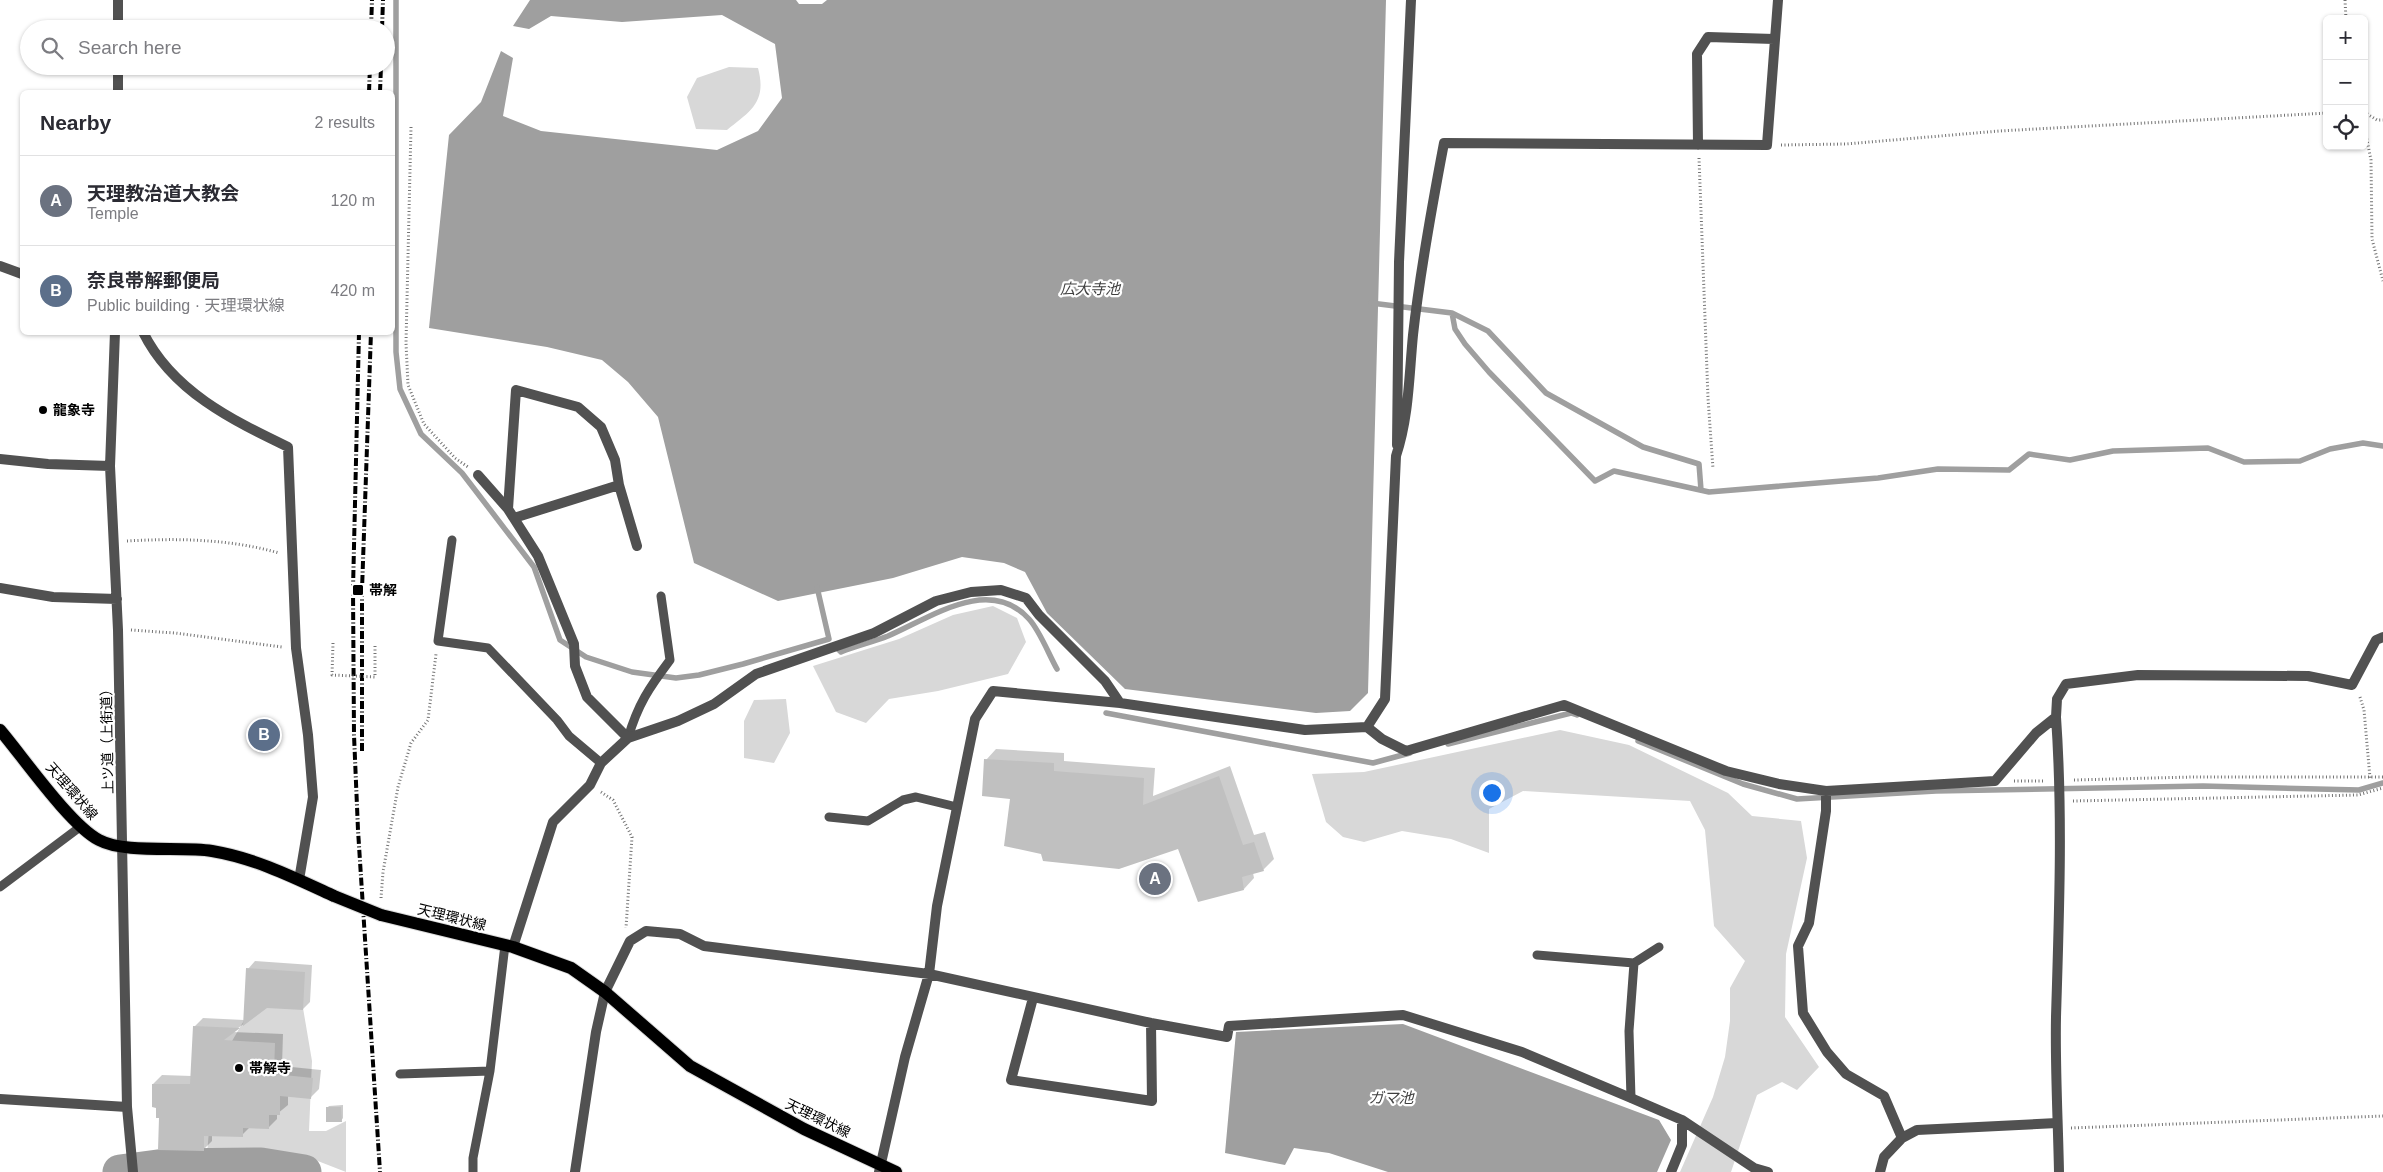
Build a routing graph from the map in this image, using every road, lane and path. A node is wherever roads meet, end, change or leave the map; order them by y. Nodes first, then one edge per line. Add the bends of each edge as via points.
1 (118, 0) edge
2 (1411, 0) edge
3 (1778, 0) edge
4 (2345, 0) edge
5 (2346, 15) edge
6 (118, 20) edge
7 (1774, 39) junction
8 (118, 75) edge
9 (118, 90) edge
10 (2323, 113) edge
11 (2368, 114) edge
12 (2383, 120) edge
13 (412, 127) dead end
14 (1698, 145) junction
15 (1767, 145) junction
16 (2368, 145) edge
17 (0, 266) edge
18 (20, 273) edge
19 (2383, 281) edge
20 (115, 335) edge
21 (145, 335) edge
22 (1396, 456) junction
23 (0, 459) edge
24 (110, 466) junction
25 (1714, 469) dead end
26 (478, 475) joint
27 (619, 485) junction
28 (508, 509) junction
29 (514, 518) junction
30 (452, 540) dead end
31 (114, 542) junction
32 (637, 546) dead end
33 (293, 560) junction
34 (0, 588) edge
35 (661, 596) dead end
36 (117, 599) junction
37 (118, 630) junction
38 (2383, 637) edge
39 (438, 641) junction
40 (333, 643) dead end
41 (375, 645) dead end
42 (296, 648) junction
43 (2352, 685) junction
44 (1120, 703) junction
45 (2056, 717) junction
46 (1366, 727) junction
47 (0, 730) edge
48 (628, 738) junction
49 (602, 763) junction
50 (2383, 777) edge
51 (2370, 778) junction
52 (2060, 781) junction
53 (1995, 782) junction
54 (590, 785) junction
55 (2383, 788) edge
56 (1826, 794) junction
57 (2060, 801) junction
58 (957, 808) junction
59 (828, 817) dead end
60 (80, 827) junction
61 (123, 846) junction
62 (299, 880) junction
63 (0, 887) edge
64 (380, 915) junction
65 (630, 941) junction
66 (509, 946) junction
67 (1660, 947) dead end
68 (1537, 955) dead end
69 (1634, 963) junction
70 (929, 974) junction
71 (606, 992) junction
72 (1032, 998) junction
73 (1151, 1023) junction
74 (490, 1071) junction
75 (400, 1074) dead end
76 (1631, 1098) junction
77 (0, 1099) edge
78 (127, 1107) junction
79 (2383, 1116) edge
80 (1682, 1120) junction
81 (2057, 1126) junction
82 (1902, 1138) junction
83 (879, 1169) edge
84 (1753, 1170) edge
85 (133, 1172) edge
86 (473, 1172) edge
87 (575, 1172) edge
88 (896, 1172) edge
89 (1671, 1172) edge
90 (1768, 1172) edge
91 (1880, 1172) edge
92 (2059, 1172) edge

1 - 6 street
2 - 22 street via 1399,262
3 - 7 street
4 - 5 path
7 - 14 street via 1708,38 1696,54
7 - 15 street
8 - 9 street
10 - 15 path via 1999,131 1846,144
11 - 12 path
13 - 26 path via 406,343 408,385 424,424 455,458
14 - 15 street
14 - 22 street via 1444,142 1428,224 1413,334 1405,430
14 - 25 path
16 - 19 path via 2372,239
17 - 18 street
20 - 24 street, 上ツ道（上街道）
21 - 33 street via 170,372 202,401 288,447
22 - 46 street via 1385,699
23 - 24 street
24 - 31 street, 上ツ道（上街道）
26 - 28 street
27 - 28 street via 615,460 601,427 578,407 516,390
27 - 29 street
27 - 32 street
28 - 29 street
29 - 48 street via 538,556 574,644 575,666 587,697
30 - 39 lane
31 - 33 path via 178,538 235,544 278,553
31 - 36 street, 上ツ道（上街道）
33 - 42 street
34 - 36 street via 53,597
35 - 48 lane via 670,660 636,710
36 - 37 street, 上ツ道（上街道）
37 - 42 path via 175,632
37 - 61 street, 上ツ道（上街道）
38 - 43 street via 2376,640
39 - 49 lane via 488,648 569,736
39 - 64 path via 428,720 411,743 398,787 383,872
40 - 41 path, bridge via 332,675 375,677
42 - 62 street via 313,797
43 - 45 street via 2308,676 2138,675 2066,684 2058,698
43 - 51 path via 2364,710
44 - 46 street via 1305,730
44 - 48 street via 1104,681 1026,598 1001,590 971,592 936,601 874,633 756,674 714,704 678,721
44 - 58 street via 993,691 975,719
45 - 52 street
45 - 53 street via 2036,733
46 - 56 street via 1406,751 1564,705 1726,771
47 - 60 main road, 天理環状線
48 - 49 street
49 - 54 street
50 - 51 path
51 - 52 path via 2202,777
52 - 53 path
52 - 57 street
53 - 56 street
54 - 65 path via 613,800 632,837 626,927
54 - 66 street via 553,822
55 - 57 path via 2358,795
56 - 82 street via 1809,923 1798,946 1803,1013 1827,1052 1846,1074 1884,1096
57 - 81 street
58 - 59 lane via 916,797 903,800 868,821
58 - 70 street via 937,906
60 - 61 main road, 天理環状線 via 100,841
60 - 63 lane
61 - 62 main road, 天理環状線 via 212,851 241,857
61 - 78 street, 上ツ道（上街道）
62 - 64 main road, 天理環状線, bridge
64 - 66 main road, 天理環状線
65 - 70 street via 646,931 680,934 704,946
65 - 71 street
66 - 71 main road, 天理環状線 via 571,968
66 - 74 lane
67 - 69 lane
68 - 69 lane
69 - 76 lane via 1629,1031
70 - 72 street
70 - 83 street via 905,1057
71 - 83 main road, 天理環状線 via 690,1066
71 - 87 street via 596,1032
72 - 73 street
72 - 73 street via 1011,1080 1152,1101
73 - 76 street via 1227,1037 1229,1026 1403,1015 1522,1052
74 - 75 lane
74 - 86 lane
76 - 80 street
77 - 78 street
78 - 85 street, 上ツ道（上街道）
79 - 81 path
80 - 84 street
80 - 89 street via 1682,1145
81 - 82 street via 1917,1130
81 - 92 street
82 - 91 street via 1884,1157
83 - 88 main road, 天理環状線
84 - 90 street

